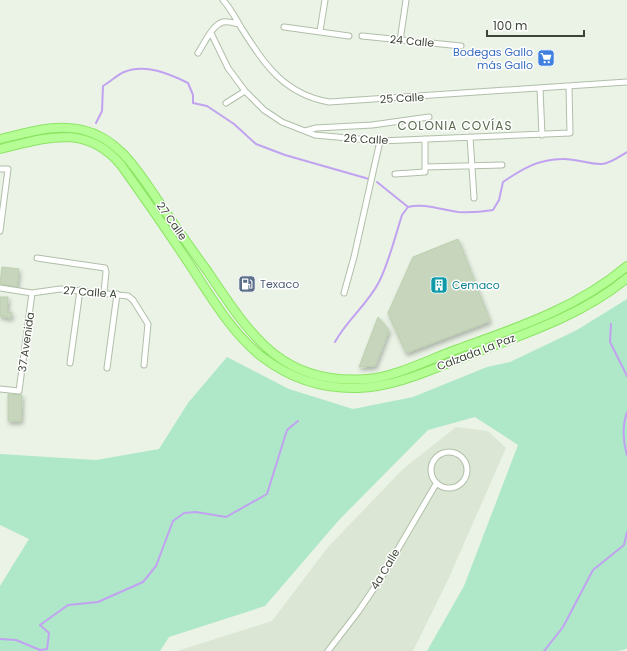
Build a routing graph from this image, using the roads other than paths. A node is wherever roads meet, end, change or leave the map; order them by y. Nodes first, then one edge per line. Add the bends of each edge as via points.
1 (223, 0) edge
2 (325, 0) edge
3 (406, 0) edge
4 (239, 24) junction
5 (284, 27) dead end
6 (320, 31) junction
7 (211, 32) junction
8 (349, 36) dead end
9 (362, 36) dead end
10 (400, 41) junction
11 (461, 46) dead end
12 (198, 53) dead end
13 (627, 82) edge
14 (569, 87) junction
15 (540, 89) junction
16 (245, 91) junction
17 (226, 103) dead end
18 (429, 117) dead end
19 (304, 132) junction
20 (542, 135) junction
21 (470, 137) junction
22 (0, 139) edge
23 (425, 139) junction
24 (380, 141) junction
25 (0, 149) edge
26 (502, 165) dead end
27 (473, 166) junction
28 (425, 167) junction
29 (0, 169) edge
30 (395, 174) dead end
31 (474, 198) dead end
32 (0, 231) edge
33 (37, 258) dead end
34 (627, 266) edge
35 (627, 278) edge
36 (0, 288) edge
37 (80, 290) junction
38 (104, 292) junction
39 (32, 293) junction
40 (344, 293) dead end
41 (117, 294) junction
42 (70, 363) dead end
43 (144, 365) dead end
44 (106, 368) dead end
45 (316, 375) joint
46 (314, 384) joint
47 (0, 389) edge
48 (436, 484) junction
49 (328, 651) edge

1 - 4 street, 25 Calle
2 - 6 street
3 - 10 street
4 - 7 street via 223,22
4 - 15 street, 25 Calle via 280,80 295,92 312,99 329,102
5 - 6 street
6 - 8 street
7 - 12 street
7 - 16 street, 26 Calle via 228,68
9 - 10 street, 24 Calle
10 - 11 street, 24 Calle
13 - 14 street, 25 Calle
14 - 15 street, 25 Calle
14 - 20 street, 26 Calle via 570,134
15 - 20 street
16 - 17 street
16 - 19 street, 26 Calle via 264,110
18 - 19 street via 372,125 316,128
19 - 24 street, 26 Calle
20 - 21 street, 26 Calle
21 - 23 street, 26 Calle
21 - 27 street
22 - 45 main road, 27 Calle via 64,127 85,130 104,137 139,172 251,334 282,360
23 - 24 street, 26 Calle
23 - 28 street
24 - 40 street
25 - 46 main road, 27 Calle via 63,136 88,140 107,151 122,165 206,290 247,343 277,368
26 - 27 street
27 - 28 street
27 - 31 street
28 - 30 street via 423,173
29 - 32 street via 8,169
33 - 38 street via 105,268
34 - 45 main road, Calzada La Paz via 579,301 384,376 354,380
35 - 46 main road, Calzada La Paz via 613,290 578,311 538,329 402,380 359,388 335,388
36 - 39 street, 27 Calle A
37 - 38 street, 27 Calle A
37 - 39 street, 27 Calle A via 60,289
37 - 42 street
38 - 41 street, 27 Calle A
39 - 47 street, 37 Avenida via 19,391
41 - 43 street, 27 Calle A via 131,298 148,324
41 - 44 street
48 - 48 street via 453,488 463,481 466,470 463,459 453,453 436,457 431,468
48 - 49 street, 4a Calle via 381,578

